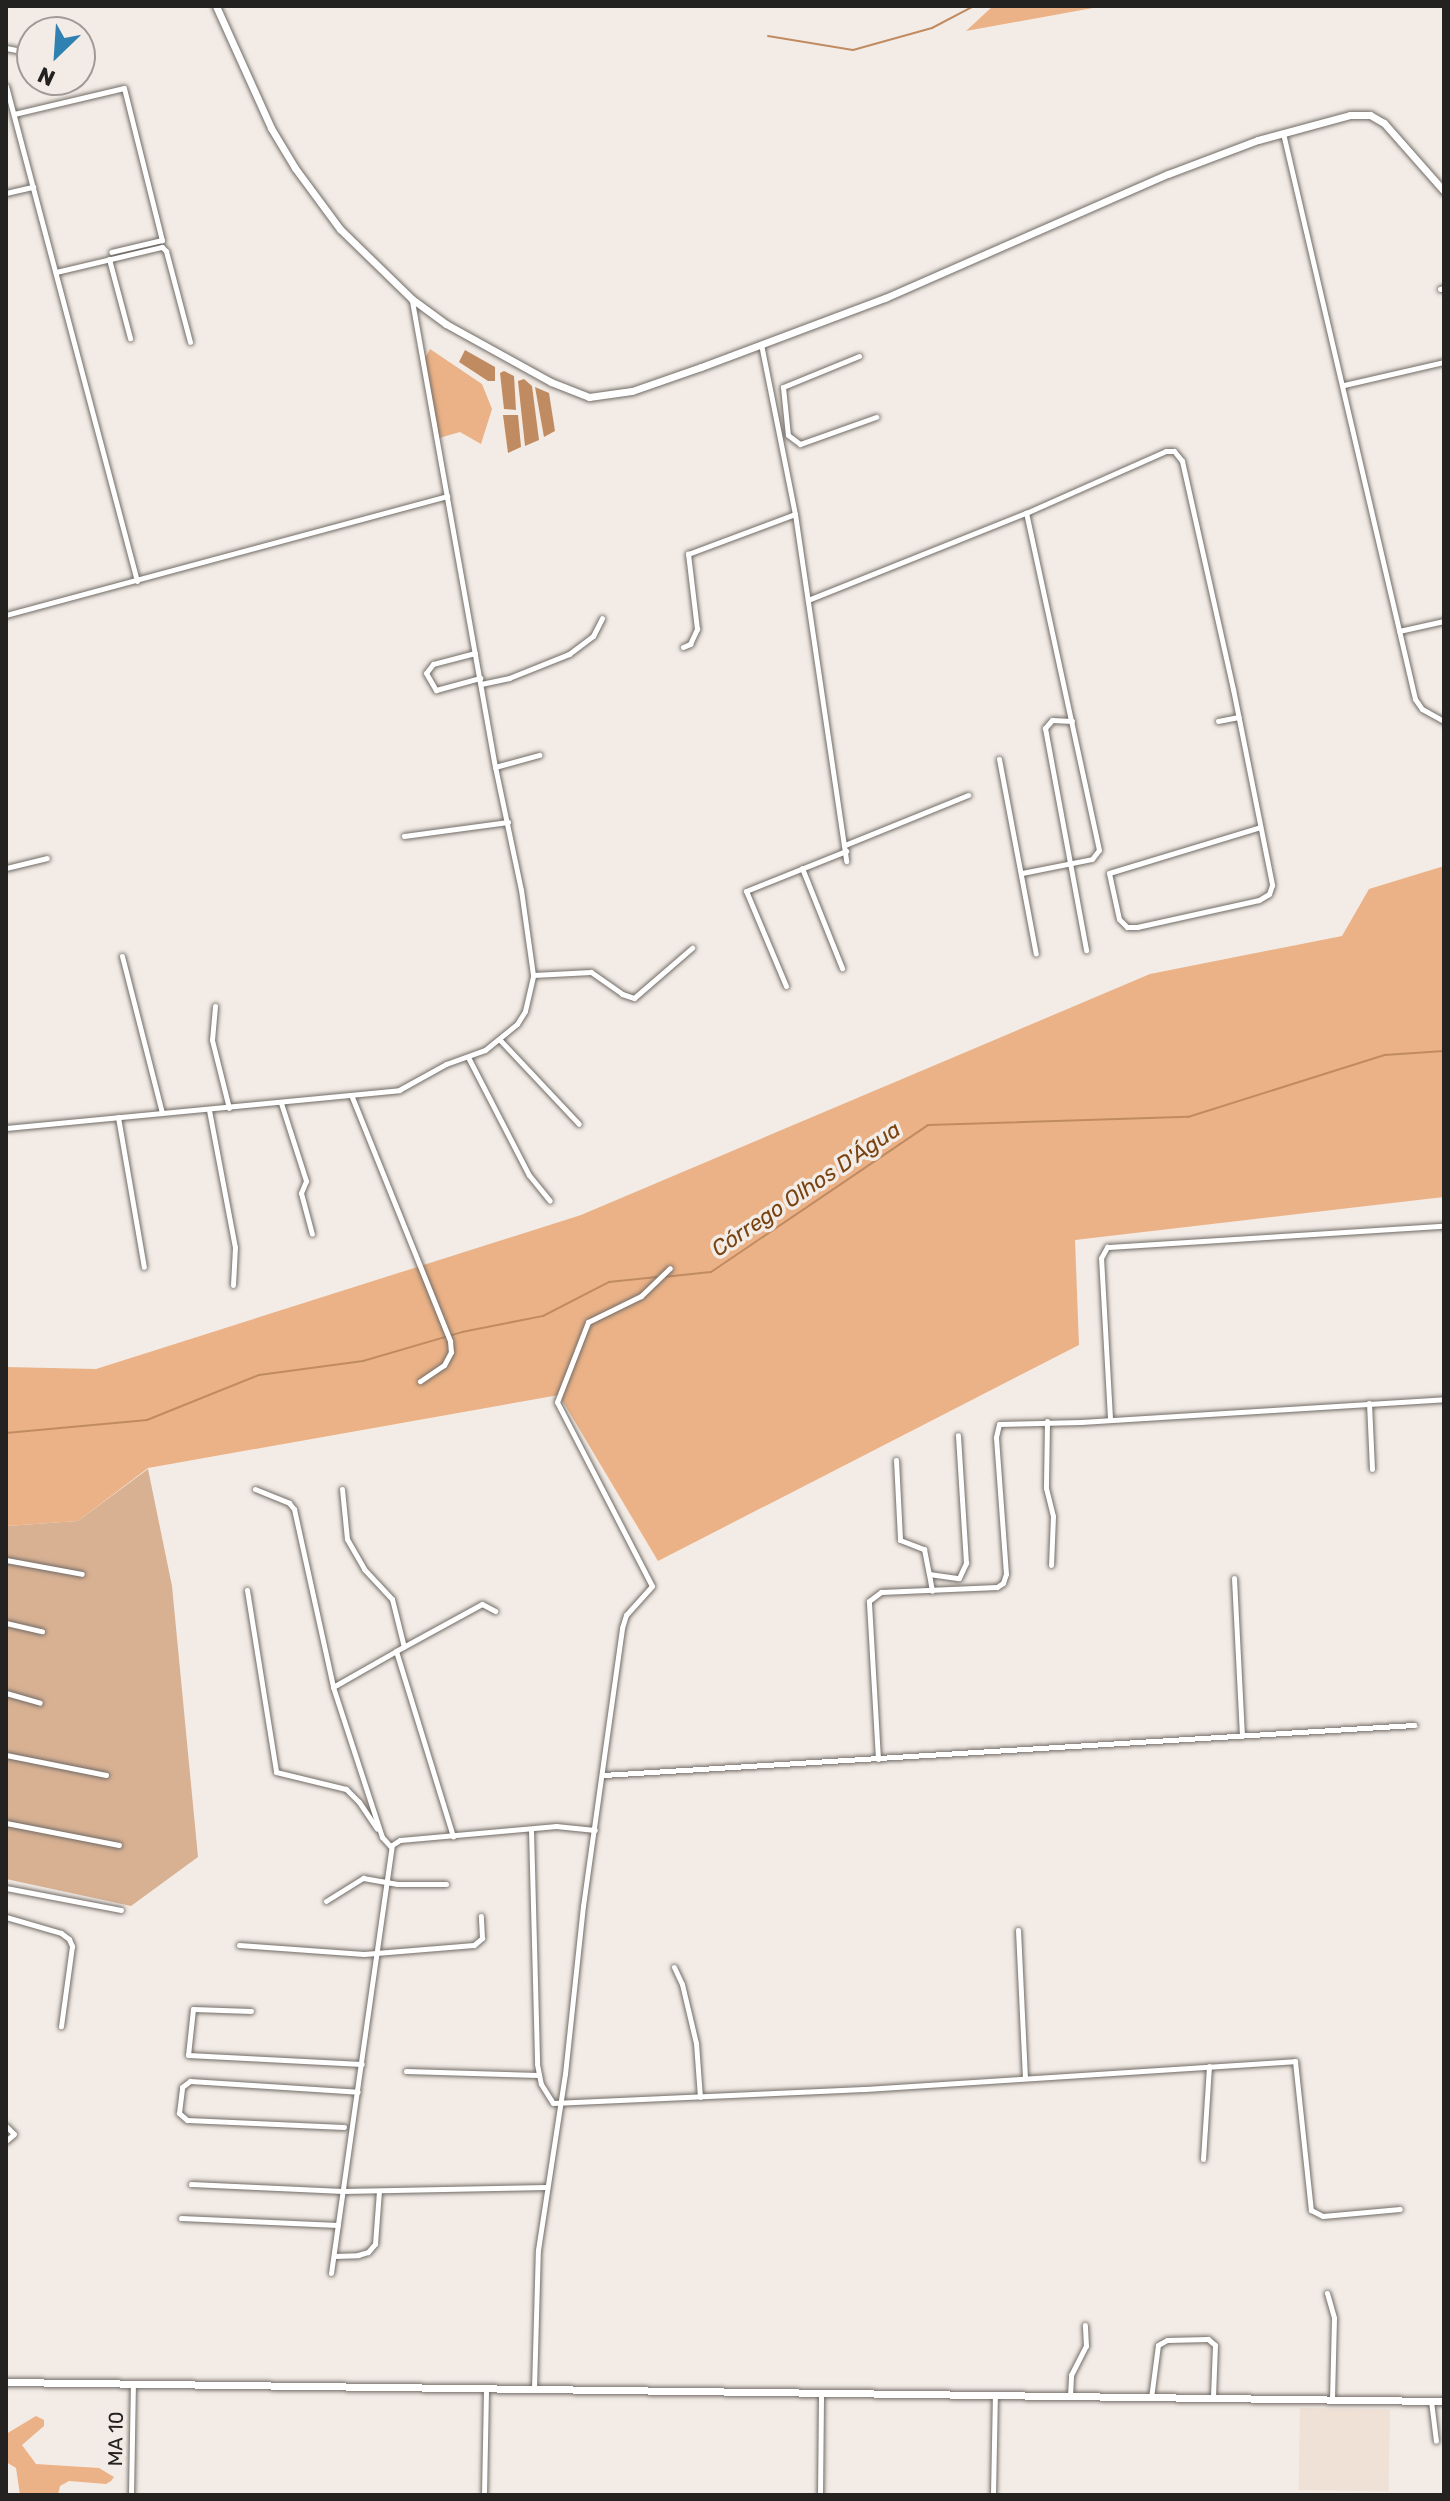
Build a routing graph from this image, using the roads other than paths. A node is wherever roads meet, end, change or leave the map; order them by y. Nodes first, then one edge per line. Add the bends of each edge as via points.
1 (216, 6) edge
2 (6, 86) edge
3 (14, 114) junction
4 (1283, 133) junction
5 (33, 187) junction
6 (1444, 191) edge
7 (6, 193) edge
8 (110, 255) junction
9 (56, 272) junction
10 (412, 299) junction
11 (130, 338) dead end
12 (190, 342) dead end
13 (761, 344) junction
14 (859, 356) dead end
15 (1444, 362) edge
16 (1344, 386) junction
17 (785, 417) junction
18 (876, 417) dead end
19 (775, 419) junction
20 (447, 496) junction
21 (1026, 513) junction
22 (795, 514) junction
23 (137, 581) junction
24 (808, 600) junction
25 (6, 615) edge
26 (602, 618) dead end
27 (1444, 621) edge
28 (1399, 631) junction
29 (683, 647) dead end
30 (475, 653) junction
31 (481, 681) junction
32 (1239, 717) junction
33 (1072, 721) junction
34 (1218, 721) dead end
35 (1444, 721) edge
36 (539, 755) dead end
37 (999, 759) dead end
38 (495, 767) junction
39 (968, 795) dead end
40 (508, 822) junction
41 (1260, 827) junction
42 (404, 836) dead end
43 (845, 848) junction
44 (47, 858) dead end
45 (846, 861) dead end
46 (1070, 863) junction
47 (6, 868) edge
48 (801, 868) junction
49 (1022, 873) junction
50 (692, 948) dead end
51 (1086, 950) dead end
52 (1036, 954) dead end
53 (122, 956) dead end
54 (842, 968) dead end
55 (533, 975) junction
56 (786, 986) dead end
57 (215, 1006) dead end
58 (500, 1040) junction
59 (469, 1059) junction
60 (352, 1097) junction
61 (281, 1103) junction
62 (229, 1108) junction
63 (209, 1110) junction
64 (162, 1113) junction
65 (118, 1117) junction
66 (579, 1124) dead end
67 (6, 1128) edge
68 (550, 1201) dead end
69 (1444, 1226) edge
70 (312, 1234) dead end
71 (144, 1267) dead end
72 (670, 1268) dead end
73 (233, 1285) dead end
74 (420, 1381) dead end
75 (1444, 1399) edge
76 (1369, 1403) junction
77 (1110, 1418) junction
78 (1047, 1421) junction
79 (958, 1435) dead end
80 (896, 1460) dead end
81 (1372, 1469) dead end
82 (255, 1489) dead end
83 (342, 1489) dead end
84 (6, 1560) edge
85 (1051, 1565) dead end
86 (82, 1574) dead end
87 (929, 1574) junction
88 (1234, 1578) dead end
89 (247, 1590) dead end
90 (932, 1591) junction
91 (495, 1611) dead end
92 (6, 1623) edge
93 (42, 1631) dead end
94 (404, 1647) junction
95 (396, 1651) junction
96 (333, 1687) junction
97 (6, 1693) edge
98 (40, 1703) dead end
99 (1414, 1725) dead end
100 (1242, 1736) junction
101 (6, 1755) edge
102 (878, 1759) junction
103 (106, 1775) dead end
104 (603, 1775) junction
105 (6, 1823) edge
106 (531, 1829) junction
107 (595, 1830) junction
108 (453, 1836) junction
109 (382, 1837) junction
110 (119, 1845) dead end
111 (391, 1847) junction
112 (387, 1882) junction
113 (446, 1884) dead end
114 (6, 1888) edge
115 (326, 1901) dead end
116 (121, 1910) dead end
117 (481, 1916) dead end
118 (6, 1917) edge
119 (1018, 1930) dead end
120 (239, 1945) dead end
121 (378, 1953) junction
122 (674, 1967) dead end
123 (251, 2011) dead end
124 (61, 2026) dead end
125 (362, 2064) junction
126 (1209, 2066) junction
127 (406, 2071) dead end
128 (538, 2075) junction
129 (1025, 2078) junction
130 (358, 2092) junction
131 (700, 2097) junction
132 (561, 2104) junction
133 (6, 2126) edge
134 (344, 2127) dead end
135 (6, 2141) edge
136 (1203, 2159) dead end
137 (191, 2184) dead end
138 (546, 2187) junction
139 (343, 2191) junction
140 (379, 2191) junction
141 (1400, 2209) dead end
142 (181, 2218) dead end
143 (338, 2225) junction
144 (333, 2256) junction
145 (331, 2273) dead end
146 (1327, 2293) dead end
147 (1085, 2325) dead end
148 (6, 2382) edge
149 (133, 2383) junction
150 (486, 2389) junction
151 (534, 2390) junction
152 (821, 2393) junction
153 (995, 2395) junction
154 (1070, 2396) junction
155 (1151, 2398) junction
156 (1213, 2399) junction
157 (1332, 2400) junction
158 (1431, 2401) junction
159 (1444, 2401) edge
160 (1436, 2441) dead end
161 (131, 2495) edge
162 (484, 2495) edge
163 (820, 2495) edge
164 (993, 2495) edge

1 - 10 street via 247,82 295,168 340,229
2 - 3 street
3 - 5 street
3 - 8 street via 124,88 162,240
4 - 6 street via 1350,115 1370,115 1392,130
4 - 13 street via 1168,174 885,298
4 - 16 street
5 - 7 street
5 - 9 street
8 - 9 street
8 - 11 street
8 - 12 street via 164,248
9 - 23 street
10 - 13 street via 486,347 589,397 632,391
10 - 20 street
13 - 19 street
14 - 17 street via 787,382 781,395
15 - 16 street
16 - 28 street
17 - 18 street via 788,435 800,444
17 - 19 street
19 - 22 street
20 - 23 street
20 - 30 street
21 - 24 street
21 - 32 street via 1166,451 1178,454
21 - 33 street
22 - 24 street
22 - 29 street via 688,554 697,629
23 - 25 street
24 - 43 street
26 - 31 street via 578,650 509,678
27 - 28 street
28 - 35 street via 1416,702
30 - 31 street
30 - 31 street via 433,664 426,673 431,687 441,690
31 - 38 street
32 - 34 street
32 - 41 street
33 - 46 street via 1099,850 1094,858
33 - 46 street via 1052,720 1045,728
36 - 38 street
37 - 49 street
38 - 40 street
39 - 43 street
40 - 42 street
40 - 55 street
41 - 41 street via 1272,885 1264,899 1137,927 1127,927 1119,919 1109,873
43 - 45 street
43 - 48 street
44 - 47 street
46 - 49 street
46 - 51 street
48 - 54 street
48 - 56 street via 746,891
49 - 52 street
50 - 55 street via 634,998 591,972
53 - 64 street
55 - 58 street via 525,1011
57 - 62 street via 212,1040
58 - 59 street
58 - 66 street
59 - 60 street via 446,1064 399,1090
59 - 68 street via 529,1175
60 - 61 street
60 - 74 street via 450,1341 447,1362
61 - 62 street
61 - 70 street via 306,1181 301,1193
62 - 63 street
63 - 64 street
63 - 73 street via 235,1247
64 - 65 street
65 - 67 street
65 - 71 street
69 - 77 street via 1107,1247 1101,1258
72 - 104 street via 641,1296 588,1322 557,1402 652,1582 622,1628
75 - 76 street
76 - 77 street
76 - 81 street
77 - 78 street
78 - 85 street
78 - 90 street via 1006,1422 997,1428 1003,1583
79 - 87 street via 964,1574
80 - 87 street via 900,1540 924,1549
82 - 96 street via 294,1509
83 - 94 street via 347,1539 364,1569 392,1599
84 - 86 street
87 - 90 street
88 - 100 street
89 - 109 street via 276,1772 351,1792
90 - 102 street via 878,1593 869,1601
91 - 94 street via 482,1604
92 - 93 street
94 - 95 street
95 - 96 street
95 - 108 street
96 - 109 street
97 - 98 street
99 - 100 street
100 - 102 street
101 - 103 street
102 - 104 street
104 - 107 street
105 - 110 street
106 - 107 street
106 - 108 street
106 - 128 street
107 - 132 street
108 - 111 street via 398,1841
109 - 111 street
111 - 112 street
112 - 113 street
112 - 115 street via 358,1879
112 - 121 street
114 - 116 street
117 - 121 street via 477,1945
118 - 124 street via 69,1939
119 - 129 street
120 - 121 street
121 - 125 street
122 - 131 street via 696,2043
123 - 125 street via 193,2009 188,2055
125 - 130 street
126 - 129 street
126 - 136 street
126 - 141 street via 1295,2061 1311,2210 1323,2216
127 - 128 street
128 - 132 street via 548,2099
129 - 131 street
130 - 134 street via 190,2081 182,2087 179,2113 187,2120
130 - 139 street
131 - 132 street
132 - 138 street
133 - 135 street via 14,2132
137 - 139 street
138 - 140 street
138 - 151 street via 538,2250
139 - 140 street
139 - 143 street
140 - 144 street via 375,2244 358,2255
142 - 143 street
143 - 144 street
144 - 145 street
146 - 157 street via 1334,2318
147 - 154 street via 1086,2346 1071,2375
148 - 149 street
149 - 150 street
149 - 161 street, MA 10
150 - 151 street
150 - 162 street
151 - 152 street
152 - 153 street
152 - 163 street
153 - 154 street
153 - 164 street
154 - 155 street
155 - 156 street
155 - 156 street via 1158,2345 1208,2339 1215,2351
156 - 157 street
157 - 158 street
158 - 159 street
158 - 160 street

